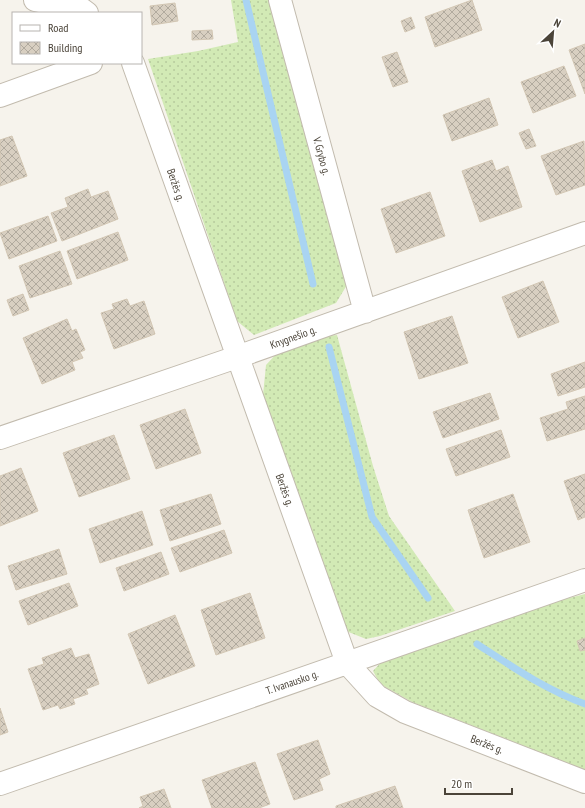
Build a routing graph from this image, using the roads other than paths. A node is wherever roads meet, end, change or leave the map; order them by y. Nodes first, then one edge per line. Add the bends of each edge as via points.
1 (36, 0) edge
2 (280, 0) edge
3 (86, 12) edge
4 (88, 64) edge
5 (133, 64) edge
6 (0, 96) edge
7 (585, 233) edge
8 (365, 312) junction
9 (237, 357) junction
10 (0, 438) edge
11 (585, 580) edge
12 (347, 663) junction
13 (585, 782) edge
14 (0, 784) edge

1 - 3 street
2 - 8 street, V. Grybo g.
4 - 6 street
5 - 9 street, Beržės g.
7 - 8 street, Knygnešio g.
8 - 9 street, Knygnešio g.
9 - 10 street, Knygnešio g.
9 - 12 street, Beržės g.
11 - 12 street, T. Ivanausko g.
12 - 13 street, Beržės g. via 377,696 405,712
12 - 14 street, T. Ivanausko g.

